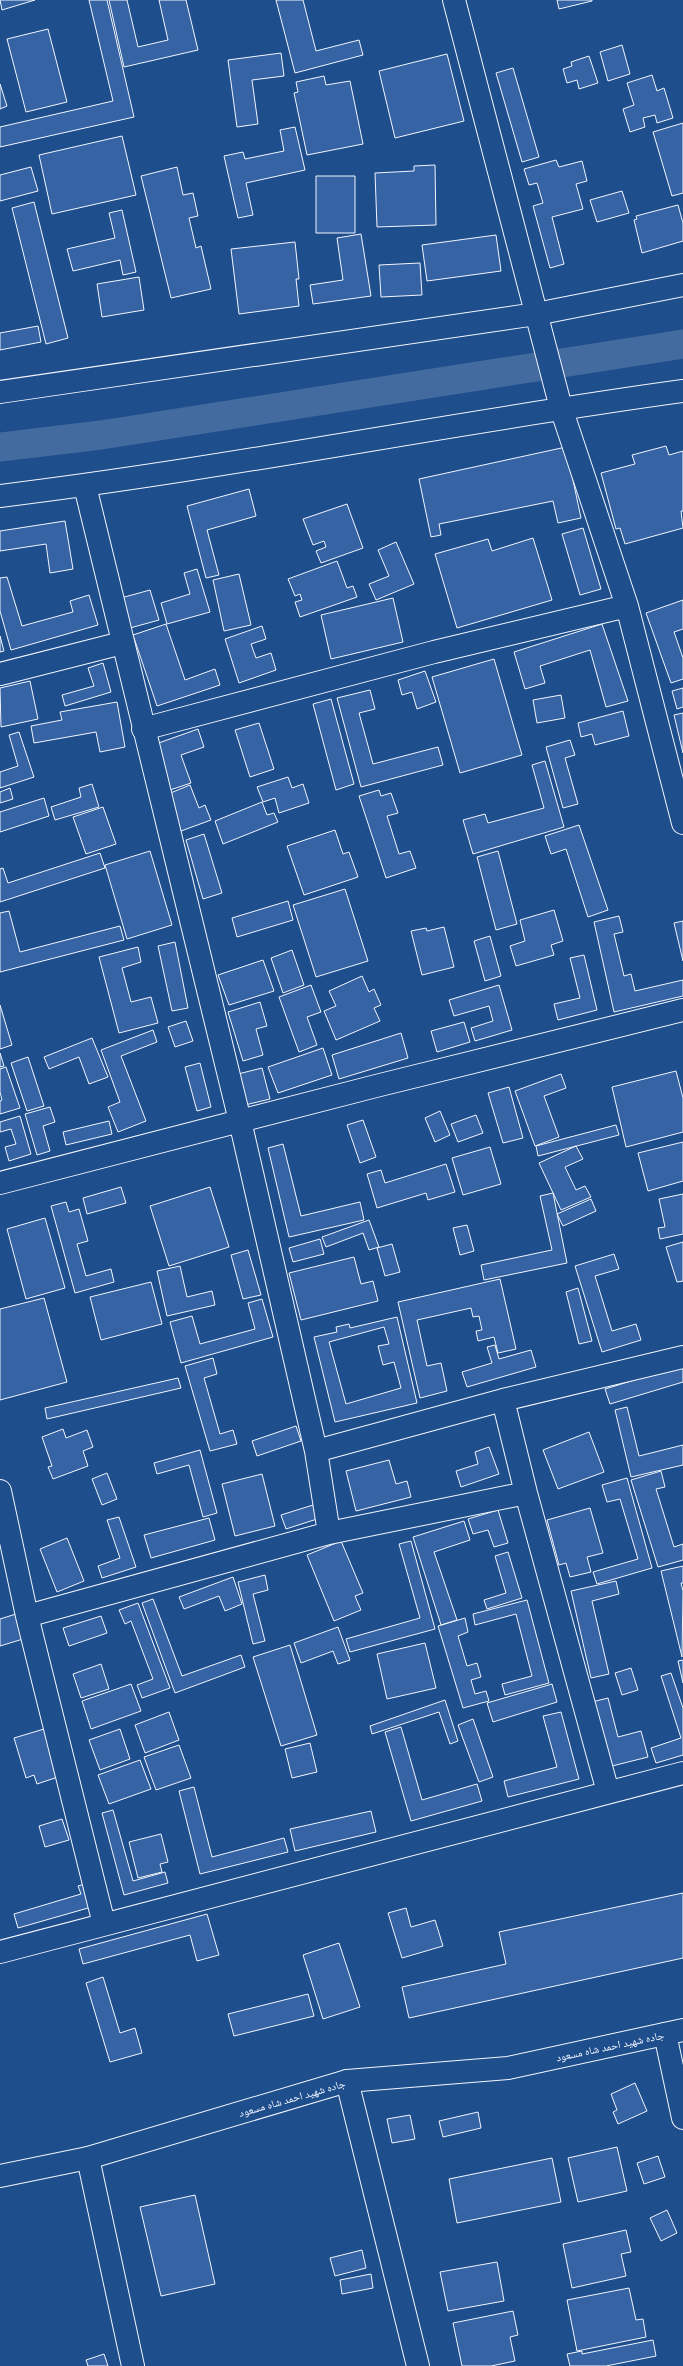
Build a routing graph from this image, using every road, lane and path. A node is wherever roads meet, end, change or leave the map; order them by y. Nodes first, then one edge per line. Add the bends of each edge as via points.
1 (454, 0) edge
2 (683, 285) edge
3 (536, 314) junction
4 (683, 391) edge
5 (0, 392) edge
6 (561, 408) junction
7 (85, 486) junction
8 (0, 496) edge
9 (627, 606) junction
10 (122, 643) junction
11 (0, 674) edge
12 (143, 729) junction
13 (683, 822) edge
14 (683, 1010) edge
15 (240, 1121) junction
16 (0, 1183) edge
17 (683, 1357) edge
18 (504, 1400) junction
19 (316, 1451) junction
20 (0, 1491) edge
21 (526, 1492) junction
22 (3, 1514) edge
23 (329, 1533) junction
24 (27, 1616) junction
25 (683, 1773) edge
26 (608, 1792) junction
27 (104, 1924) junction
28 (0, 1952) edge
29 (674, 2032) edge
30 (347, 2081) junction
31 (683, 2118) edge
32 (88, 2158) junction
33 (0, 2176) edge
34 (133, 2366) edge
35 (418, 2366) edge

1 - 3 street
2 - 3 street
3 - 5 street
3 - 6 street
4 - 6 street
6 - 7 street
6 - 9 street
7 - 8 street
7 - 10 street
9 - 12 street via 434,652
9 - 13 street
10 - 11 street
10 - 12 street
12 - 15 street
14 - 15 street
15 - 16 street
15 - 19 street
17 - 18 street
18 - 19 street
18 - 21 street
19 - 23 street
20 - 22 street
21 - 23 street
21 - 26 street
22 - 24 street
23 - 24 street
24 - 27 street
25 - 26 street
26 - 27 street
27 - 28 street
29 - 30 street, جاده شهيد احمد شاه مسعود via 508,2068
29 - 31 street
30 - 32 street, جاده شهيد احمد شاه مسعود
30 - 35 street
32 - 33 street, جاده شهيد احمد شاه مسعود
32 - 34 street

